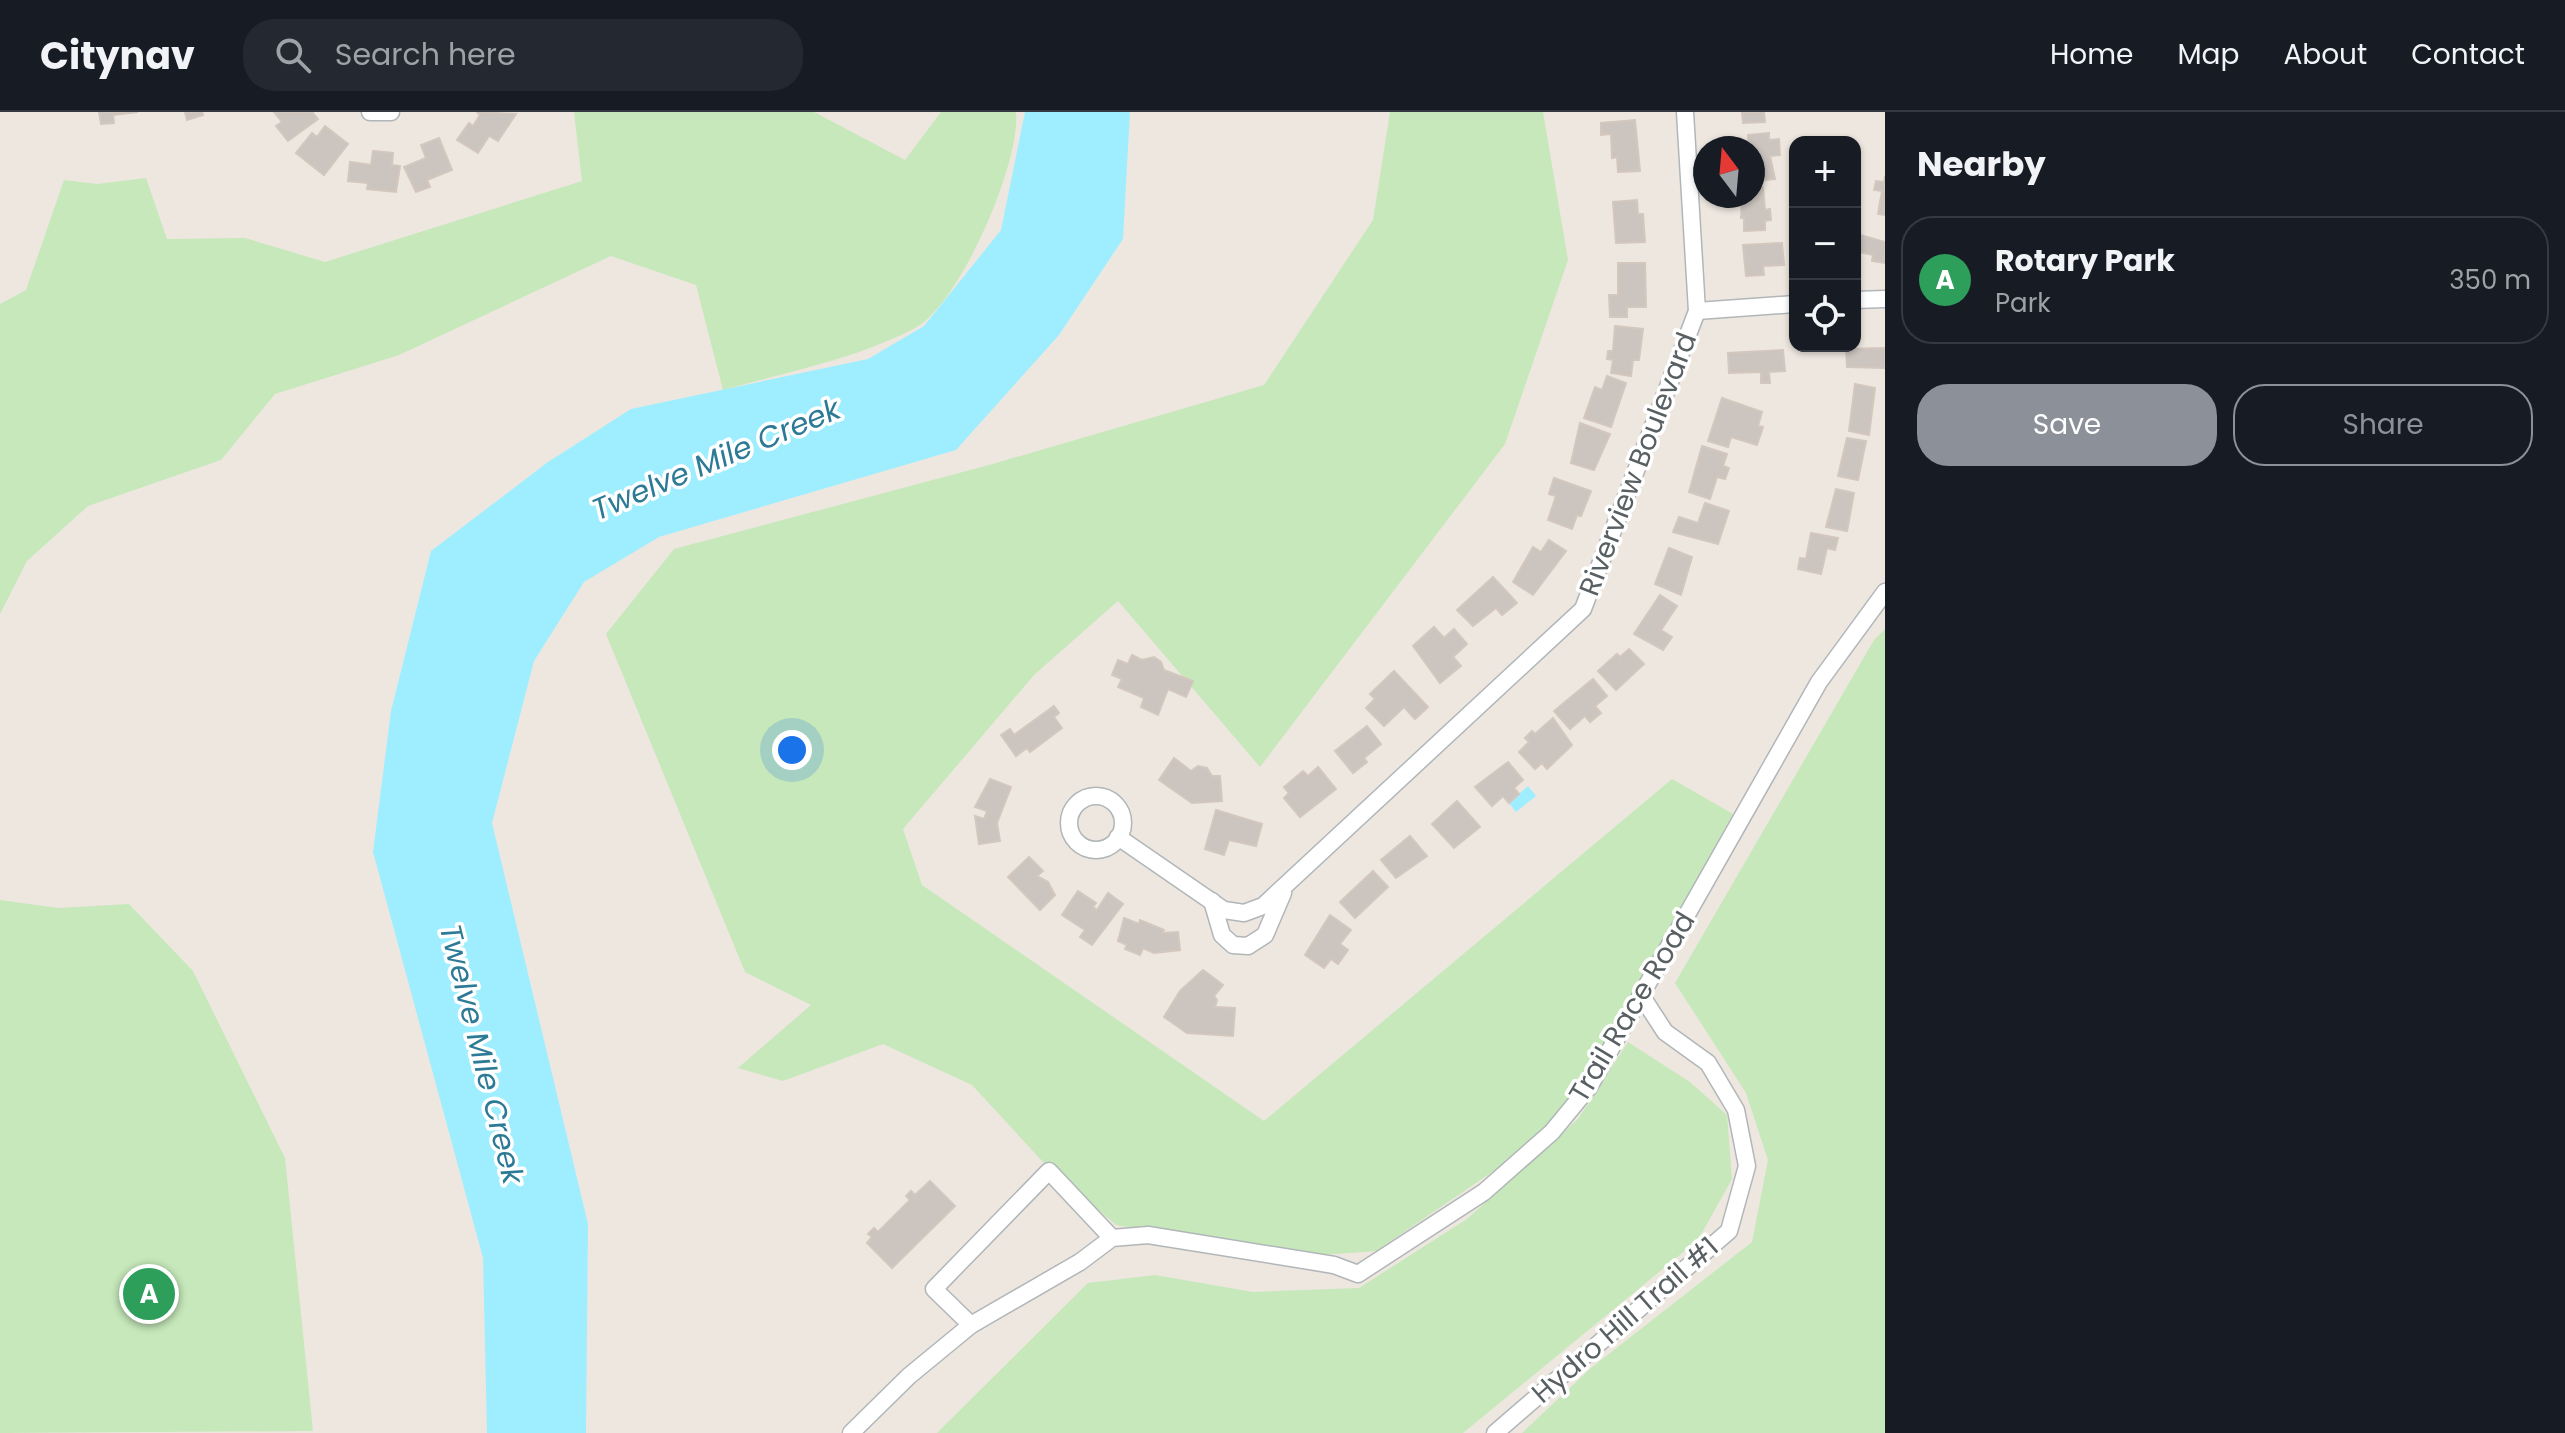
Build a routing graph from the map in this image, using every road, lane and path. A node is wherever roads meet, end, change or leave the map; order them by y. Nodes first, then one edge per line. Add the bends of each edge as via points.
1 (370, 112) edge
2 (391, 112) edge
3 (1685, 112) edge
4 (1885, 299) edge
5 (1861, 300) edge
6 (1789, 304) edge
7 (1697, 311) junction
8 (1885, 592) edge
9 (1118, 837) dead end
10 (1289, 881) junction
11 (1212, 901) junction
12 (1641, 995) junction
13 (1112, 1238) junction
14 (971, 1325) junction
15 (851, 1433) edge
16 (1495, 1433) edge

1 - 2 street
3 - 7 street, Riverview Boulevard
4 - 5 street
6 - 7 street
7 - 10 street, Riverview Boulevard via 1583,609
8 - 12 street, Trail Race Road via 1819,682
9 - 11 street, Riverview Boulevard
10 - 11 street, Riverview Boulevard via 1267,904 1250,912 1228,912
10 - 11 street, Riverview Boulevard via 1265,935 1248,946 1233,945 1222,935
12 - 13 street, Trail Race Road via 1589,1087 1552,1132 1484,1192 1358,1274 1334,1265 1148,1235
12 - 16 street, Hydro Hill Trail #1 via 1665,1032 1708,1063 1736,1110 1747,1166 1729,1231
13 - 14 street
13 - 14 street via 1049,1171 934,1289
14 - 15 street

